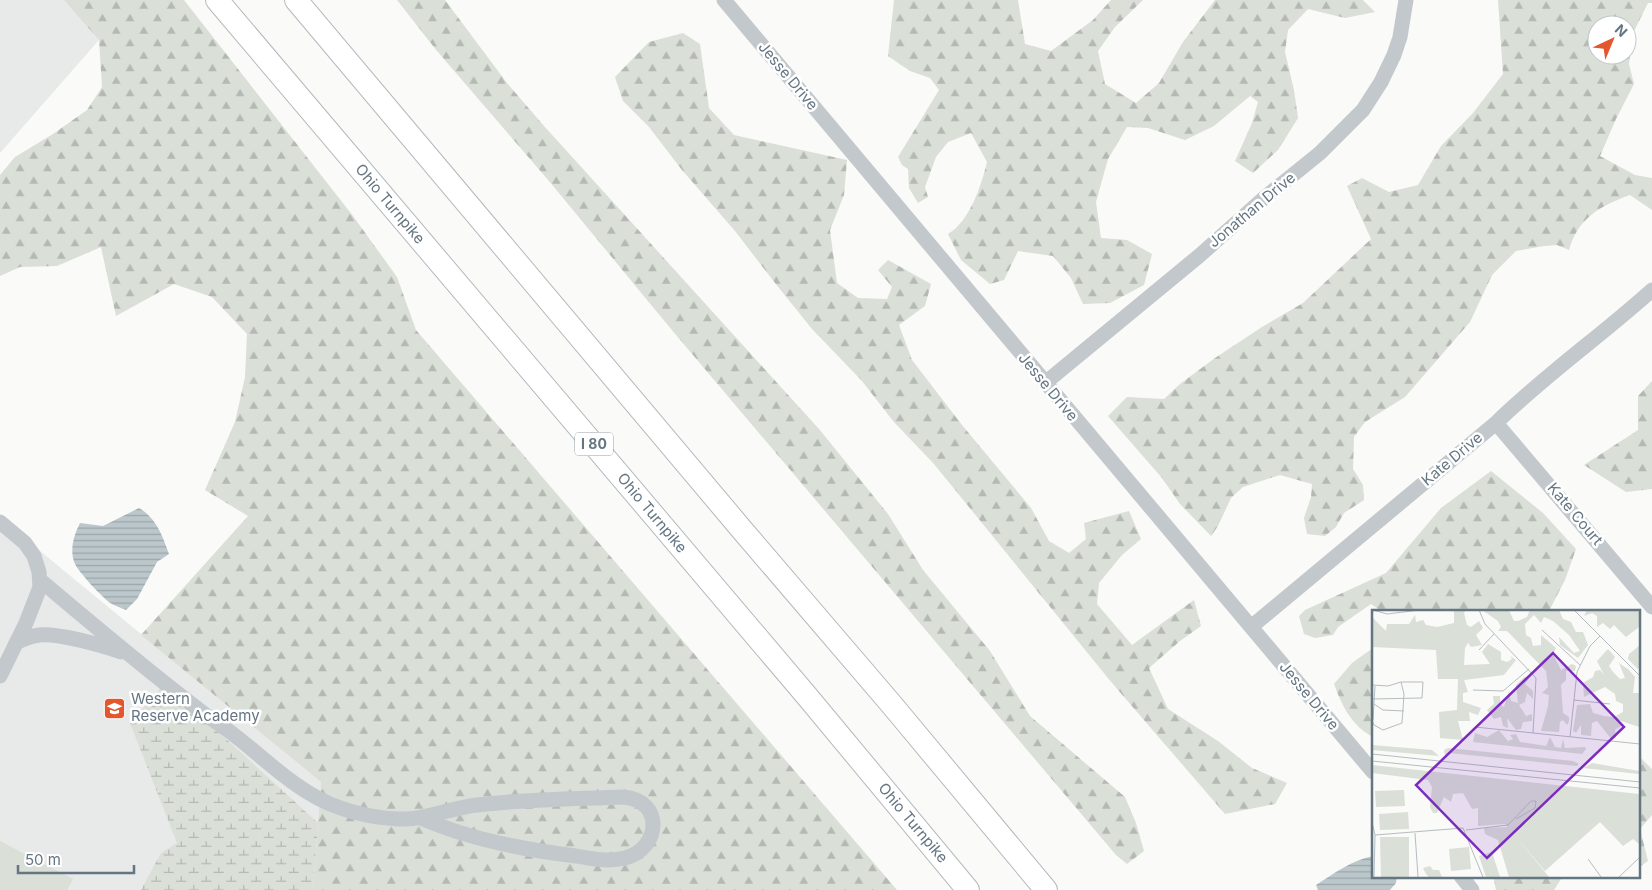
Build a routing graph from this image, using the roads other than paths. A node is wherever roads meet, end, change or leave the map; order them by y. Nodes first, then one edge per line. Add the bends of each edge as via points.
1 (217, 0) edge
2 (296, 0) edge
3 (724, 0) edge
4 (1406, 0) edge
5 (1652, 290) edge
6 (1045, 383) junction
7 (1496, 423) junction
8 (0, 522) edge
9 (40, 580) junction
10 (1652, 607) edge
11 (1251, 627) junction
12 (16, 643) junction
13 (130, 654) junction
14 (0, 676) edge
15 (1372, 771) edge
16 (422, 818) junction
17 (1463, 878) edge
18 (968, 890) edge
19 (1046, 890) edge
20 (1472, 890) edge

1 - 18 highway, Ohio Turnpike / I 80
2 - 19 highway
3 - 6 street, Jesse Drive
4 - 6 street, Jonathan Drive via 1394,55 1363,110 1320,154
5 - 7 street, Kate Drive
6 - 11 street, Jesse Drive
7 - 10 street, Kate Court
7 - 11 street, Kate Drive
8 - 9 street via 25,543 34,556
9 - 12 street via 36,602
9 - 13 street
11 - 15 street, Jesse Drive
12 - 13 street via 39,635 53,636
12 - 14 street
13 - 16 street via 310,794 363,814 399,819
16 - 16 street via 476,805 624,797 633,798 649,810 654,827 650,839 636,854 603,860 538,851 441,827
17 - 20 street

